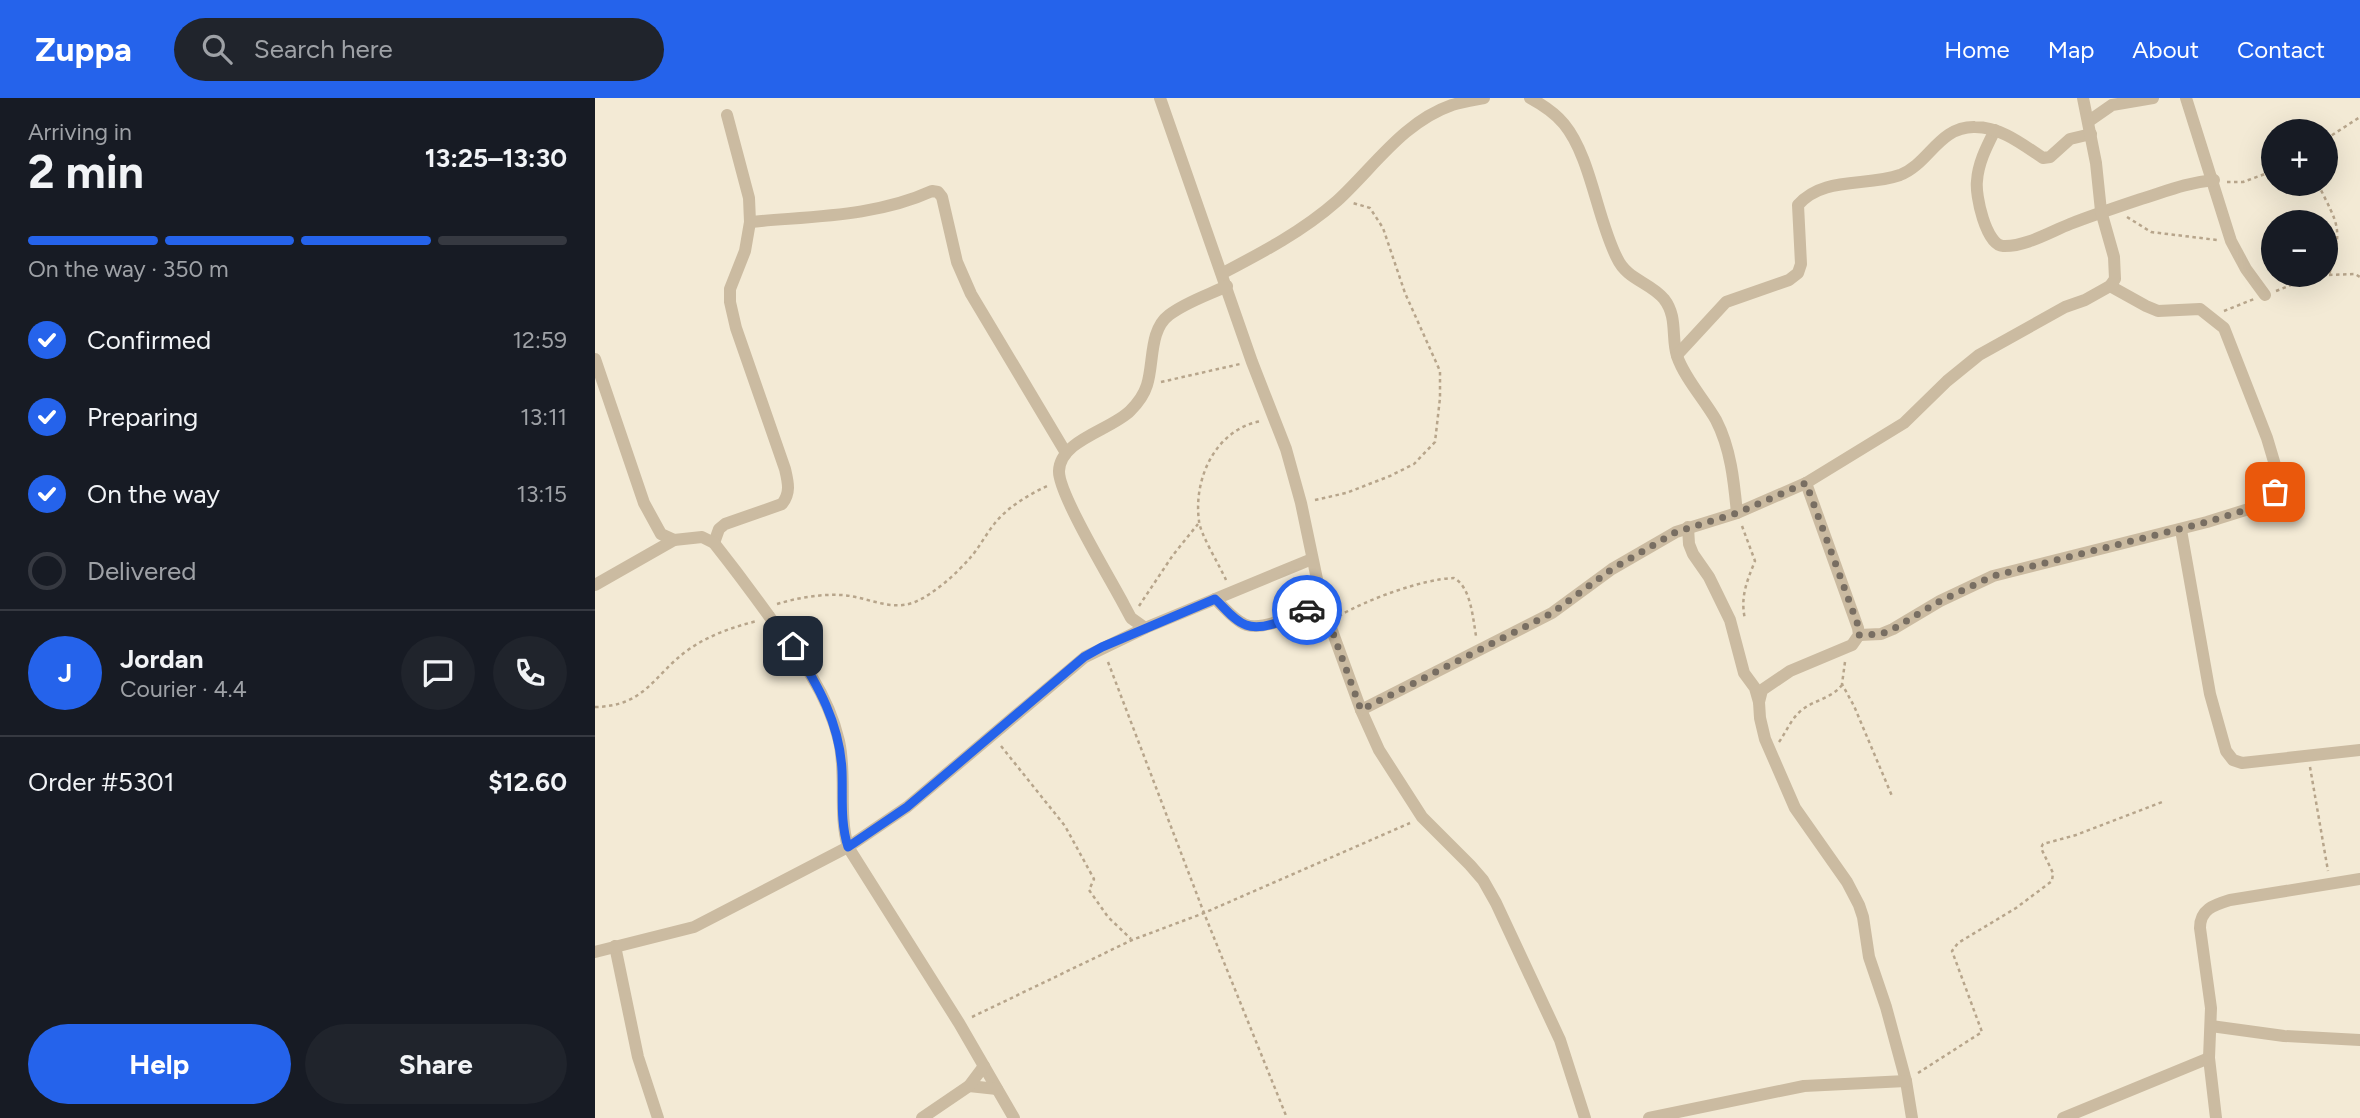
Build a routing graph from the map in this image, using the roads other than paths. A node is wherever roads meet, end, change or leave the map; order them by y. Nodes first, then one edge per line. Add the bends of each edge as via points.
1 (1160, 98) edge
2 (1484, 98) edge
3 (1530, 98) edge
4 (2083, 98) edge
5 (2153, 98) edge
6 (2186, 98) edge
7 (727, 115) dead end
8 (2090, 128) junction
9 (1995, 130) junction
10 (2214, 180) junction
11 (2107, 210) junction
12 (750, 222) junction
13 (1225, 280) junction
14 (2110, 286) junction
15 (2265, 295) dead end
16 (1677, 355) junction
17 (595, 359) edge
18 (1066, 453) junction
19 (1806, 483) junction
20 (1737, 513) junction
21 (1688, 527) junction
22 (2181, 530) junction
23 (674, 540) junction
24 (714, 543) junction
25 (1312, 559) junction
26 (595, 585) edge
27 (1215, 599) junction
28 (1322, 603) junction
29 (1145, 628) junction
30 (1859, 635) junction
31 (1759, 702) junction
32 (1361, 710) junction
33 (2360, 750) edge
34 (848, 847) junction
35 (2360, 880) edge
36 (615, 946) junction
37 (595, 952) edge
38 (2211, 1026) junction
39 (2360, 1040) edge
40 (2209, 1058) junction
41 (983, 1066) junction
42 (1906, 1081) junction
43 (969, 1087) junction
44 (997, 1089) junction
45 (658, 1118) edge
46 (922, 1118) edge
47 (1014, 1118) edge
48 (1585, 1118) edge
49 (1649, 1118) edge
50 (1912, 1118) edge
51 (2063, 1118) edge
52 (2216, 1118) edge

1 - 13 street
2 - 13 street via 1453,105 1415,124 1337,201
3 - 16 street via 1565,125 1578,149 1618,261 1670,308
4 - 8 street
5 - 8 street via 2112,105
6 - 10 street
7 - 12 street via 749,198
8 - 9 street via 2043,158
8 - 11 street
9 - 11 street via 1976,182 1983,216 1996,244 2020,243
9 - 16 street via 1974,126 1954,130 1917,166 1902,174 1825,187 1806,196 1798,205 1798,273 1726,302
10 - 11 street via 2188,183
10 - 15 street via 2231,241
11 - 14 street via 2115,279
12 - 18 street via 848,214 938,192 971,294
12 - 24 street via 730,302 789,488 782,504 725,524
13 - 18 street via 1168,315 1160,325 1140,400 1127,414
13 - 25 street via 1301,503
14 - 19 street via 1979,355 1904,423
14 - 22 street via 2158,311 2200,309 2224,328 2271,450 2278,475 2275,492 2255,507
16 - 20 street via 1716,421 1728,452
17 - 23 street via 644,503 661,534
18 - 29 street via 1059,480 1131,618
19 - 20 street
19 - 30 street
20 - 21 street
21 - 31 street via 1691,550 1730,620 1743,669
21 - 32 street via 1631,557 1552,613
22 - 30 street via 1993,576 1893,629
22 - 33 street via 2210,694 2226,751 2233,760 2242,763
23 - 24 street via 702,537
23 - 26 street
24 - 34 street via 809,671 832,719 839,742 841,814
25 - 27 street
25 - 28 street
27 - 28 street via 1247,626 1286,619
27 - 29 street
28 - 32 street
29 - 34 street via 1084,657 907,807
30 - 31 street via 1852,645 1774,681 1762,690
31 - 42 street via 1771,754 1795,808 1859,905 1868,957
32 - 48 street via 1379,750 1422,817 1483,880 1496,903 1560,1040
34 - 36 street via 694,926
34 - 41 street
35 - 38 street via 2230,900 2204,912 2200,928
36 - 37 street
36 - 45 street via 638,1058
38 - 39 street
38 - 40 street
40 - 51 street
40 - 52 street
41 - 43 street
41 - 44 street
42 - 49 street via 1804,1086
42 - 50 street
43 - 44 street
43 - 46 street
44 - 47 street

